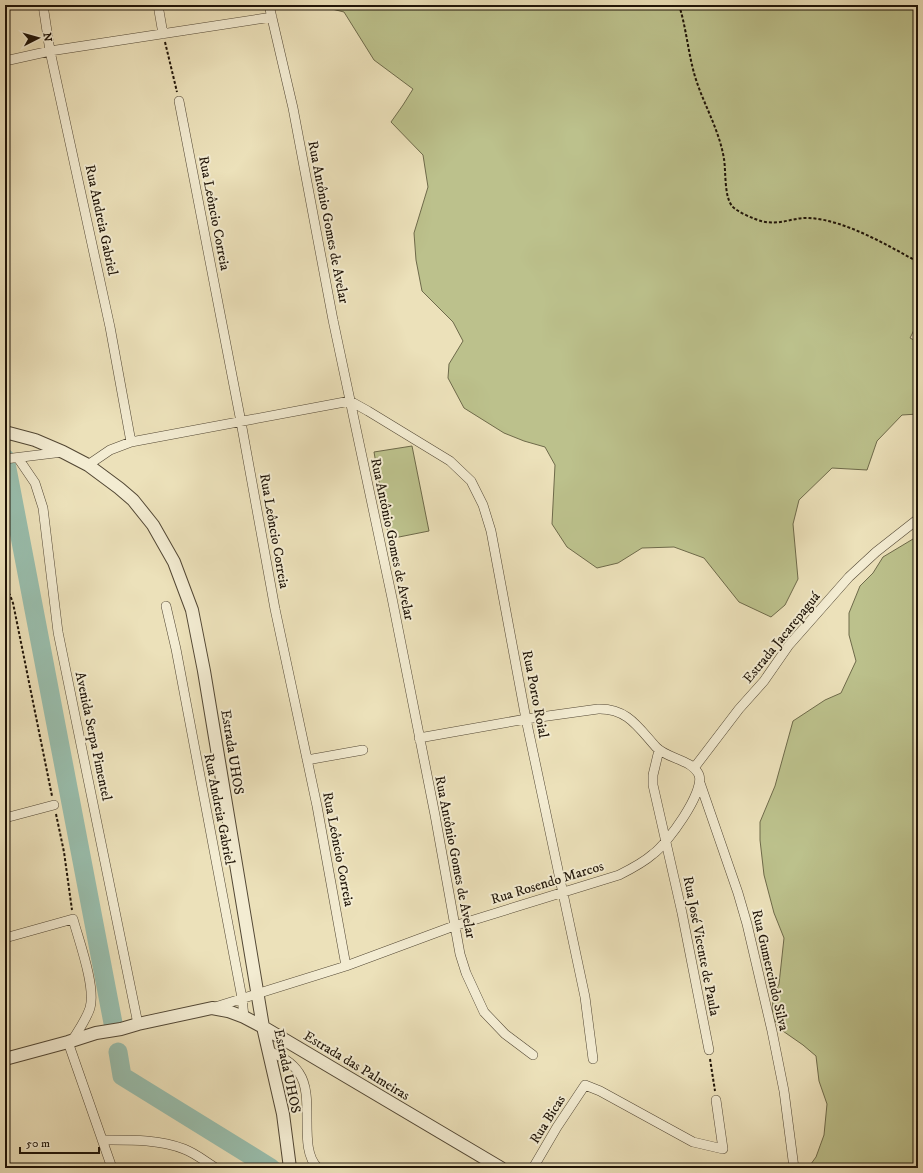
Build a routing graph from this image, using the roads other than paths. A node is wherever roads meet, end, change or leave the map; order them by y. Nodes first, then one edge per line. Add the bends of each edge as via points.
1 (43, 5) edge
2 (158, 5) edge
3 (269, 5) edge
4 (272, 17) junction
5 (164, 34) junction
6 (50, 51) junction
7 (5, 61) edge
8 (179, 101) road end
9 (350, 401) junction
10 (241, 422) junction
11 (5, 432) edge
12 (131, 442) junction
13 (64, 452) junction
14 (17, 458) junction
15 (5, 459) edge
16 (88, 465) junction
17 (918, 519) edge
18 (166, 606) dead end
19 (526, 719) junction
20 (419, 738) junction
21 (363, 750) dead end
22 (659, 750) junction
23 (307, 760) junction
24 (694, 768) junction
25 (700, 783) junction
26 (54, 805) road end
27 (5, 818) edge
28 (666, 843) junction
29 (562, 893) junction
30 (454, 926) junction
31 (5, 938) edge
32 (346, 966) junction
33 (258, 993) junction
34 (242, 998) junction
35 (212, 1008) junction
36 (244, 1017) junction
37 (138, 1024) junction
38 (263, 1027) junction
39 (70, 1042) junction
40 (709, 1050) road end
41 (269, 1051) junction
42 (533, 1055) dead end
43 (5, 1059) edge
44 (593, 1059) dead end
45 (716, 1100) road end
46 (102, 1140) junction
47 (290, 1162) edge
48 (112, 1168) edge
49 (216, 1168) edge
50 (318, 1168) edge
51 (501, 1168) edge
52 (533, 1168) edge
53 (794, 1168) edge

1 - 6 street, Rua Andreia Gabriel
2 - 5 street
3 - 4 street, Rua Antônio Gomes de Avelar
4 - 5 street
4 - 9 street, Rua Antônio Gomes de Avelar via 293,108
5 - 6 street
6 - 7 street
6 - 12 street, Rua Andreia Gabriel via 103,295
8 - 10 street, Rua Leôncio Correia
9 - 10 street
9 - 19 street, Rua Porto Roial via 450,461 472,481 484,505 491,531
9 - 20 street, Rua Antônio Gomes de Avelar
10 - 12 street
10 - 23 street, Rua Leôncio Correia via 275,609
11 - 13 street, Estrada UHOS via 35,440
12 - 16 street via 110,450
13 - 14 street
13 - 16 street, Estrada UHOS
14 - 15 street
14 - 37 street, Avenida Serpa Pimentel via 35,483 43,508 58,632
16 - 33 street, Estrada UHOS via 133,500 153,526 174,562 192,610
17 - 24 street, Estrada Jacarepaguá via 849,577 789,645 764,681
18 - 34 street, Rua Andreia Gabriel via 178,657
19 - 20 street
19 - 22 street via 608,709 628,718
19 - 29 street, Rua Porto Roial
20 - 30 street, Rua Antônio Gomes de Avelar
21 - 23 street
22 - 24 street
22 - 28 street, Rua José Vicente de Paula via 653,785
23 - 32 street, Rua Leôncio Correia
24 - 25 street
25 - 28 street, Rua Rosendo Marcos via 697,793
25 - 53 street, Rua Gumercindo Silva via 747,924 784,1091
26 - 27 street
28 - 29 street, Rua Rosendo Marcos via 637,866 619,875
28 - 40 street, Rua José Vicente de Paula
29 - 30 street, Rua Rosendo Marcos
29 - 44 street, Rua Porto Roial via 585,997
30 - 32 street, Rua Rosendo Marcos
30 - 42 street, Rua Antônio Gomes de Avelar via 466,973 484,1012 505,1034
31 - 39 street via 74,919 86,964 91,998 87,1015
32 - 33 street, Rua Rosendo Marcos
33 - 34 street, Rua Rosendo Marcos
33 - 38 street, Estrada UHOS
34 - 35 street, Rua Rosendo Marcos
34 - 36 street, Rua Andreia Gabriel
35 - 36 street, Estrada das Palmeiras
35 - 37 street, Estrada das Palmeiras
36 - 38 street, Estrada das Palmeiras
37 - 39 street, Estrada das Palmeiras via 96,1033
38 - 41 street, Estrada UHOS
38 - 51 street, Estrada das Palmeiras
39 - 43 street, Estrada das Palmeiras
39 - 46 street
41 - 47 street, Estrada UHOS via 283,1114
41 - 50 street via 294,1066 304,1082 310,1156
45 - 52 street, Rua Bicas via 723,1148 693,1142 600,1091 585,1086
46 - 48 street
46 - 49 street via 163,1143 185,1149

